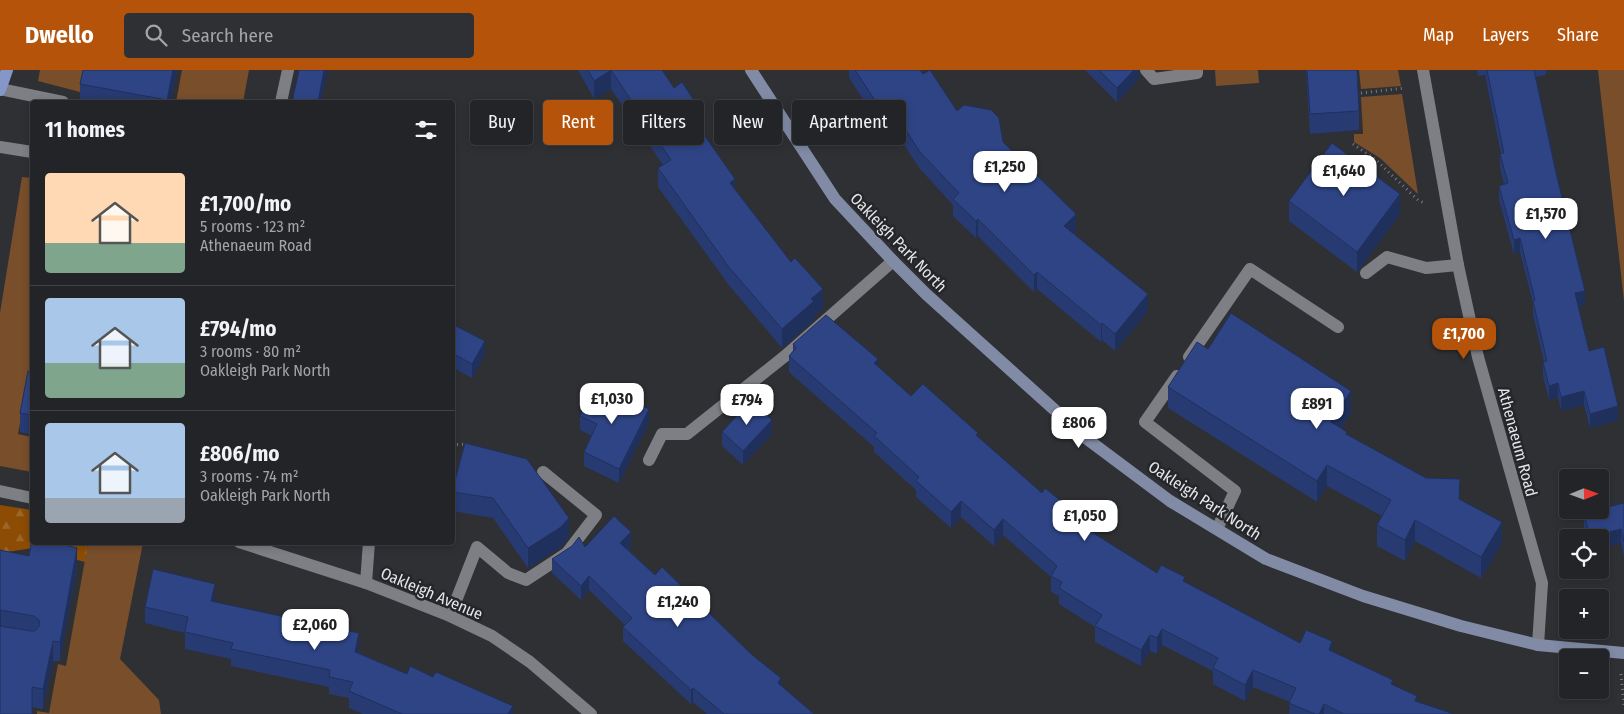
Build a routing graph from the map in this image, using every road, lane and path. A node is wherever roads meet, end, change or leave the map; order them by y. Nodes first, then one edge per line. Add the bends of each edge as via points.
1 (7, 70) edge
2 (288, 70) edge
3 (751, 70) edge
4 (1146, 70) edge
5 (1197, 70) edge
6 (1423, 70) edge
7 (1425, 86) junction
8 (0, 89) edge
9 (1361, 93) dead end
10 (54, 100) edge
11 (281, 100) edge
12 (1354, 144) dead end
13 (0, 147) edge
14 (30, 152) edge
15 (1448, 215) junction
16 (892, 261) junction
17 (1458, 265) junction
18 (1366, 273) dead end
19 (1338, 327) dead end
20 (455, 444) edge
21 (473, 446) edge
22 (649, 460) dead end
23 (543, 472) dead end
24 (0, 491) edge
25 (30, 498) edge
26 (1216, 529) junction
27 (251, 545) edge
28 (369, 545) edge
29 (366, 583) junction
30 (450, 616) junction
31 (1538, 645) junction
32 (1622, 653) edge
33 (1624, 705) edge
34 (591, 714) edge

1 - 8 main road
2 - 11 street
3 - 16 street, Oakleigh Park North via 835,199
4 - 5 street via 1154,79 1197,73
6 - 7 street, Athenaeum Road
7 - 9 path
7 - 15 street, Athenaeum Road
8 - 10 street
12 - 15 path via 1418,200
13 - 14 street
15 - 17 street, Athenaeum Road
16 - 22 street via 785,356 687,434 662,434
16 - 26 street, Oakleigh Park North via 1087,439 1170,501
17 - 18 street via 1426,268 1388,257
17 - 31 street, Athenaeum Road via 1478,357 1542,584
19 - 26 street via 1250,269 1145,422 1235,491
20 - 21 path
23 - 30 street via 596,515 567,553 526,580 508,573 477,547
24 - 25 street
26 - 31 street, Oakleigh Park North via 1266,559 1363,596
27 - 29 street, Oakleigh Avenue
28 - 29 street
29 - 30 street, Oakleigh Avenue
30 - 34 street, Oakleigh Avenue via 492,636 530,662
31 - 32 street, Oakleigh Park North
32 - 33 path

